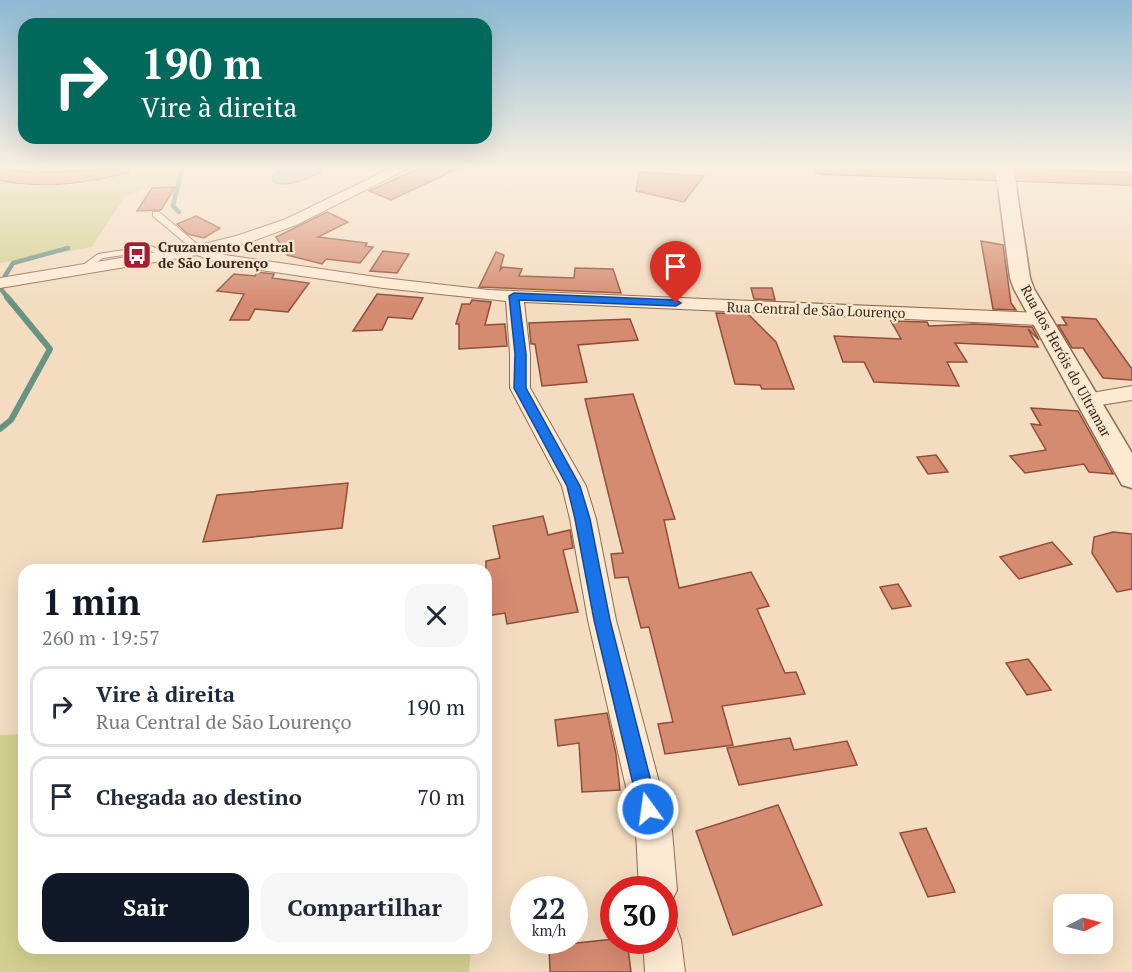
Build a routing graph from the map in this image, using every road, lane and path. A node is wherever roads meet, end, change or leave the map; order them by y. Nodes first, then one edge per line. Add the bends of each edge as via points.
1 (309, 213) edge
2 (1011, 213) edge
3 (156, 214) dead end
4 (199, 250) junction
5 (0, 283) edge
6 (514, 296) junction
7 (1041, 319) junction
8 (1132, 393) edge
9 (1088, 400) junction
10 (1132, 477) edge
11 (657, 876) edge
12 (663, 954) edge
13 (664, 972) edge

1 - 4 street via 241,240
2 - 7 street, Rua dos Heróis do Ultramar via 1020,278
3 - 4 lane
4 - 5 street
4 - 6 street, Rua Central de São Lourenço via 221,259 383,283
6 - 7 street, Rua Central de São Lourenço
6 - 11 street via 520,388 574,486 654,831
7 - 9 street, Rua dos Heróis do Ultramar
8 - 9 street
9 - 10 street, Rua dos Heróis do Ultramar
12 - 13 street

